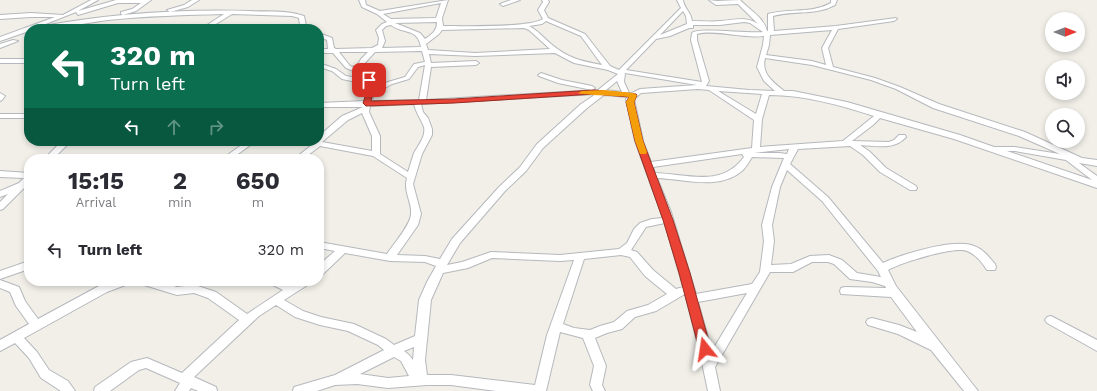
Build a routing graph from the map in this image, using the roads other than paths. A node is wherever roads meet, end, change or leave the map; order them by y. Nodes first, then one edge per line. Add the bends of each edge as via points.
1 (95, 0) edge
2 (147, 0) edge
3 (196, 0) edge
4 (362, 0) edge
5 (517, 0) edge
6 (546, 0) edge
7 (680, 0) edge
8 (712, 0) edge
9 (834, 0) edge
10 (119, 1) edge
11 (445, 1) edge
12 (737, 1) edge
13 (503, 4) dead end
14 (421, 6) junction
15 (137, 8) junction
16 (683, 9) junction
17 (441, 10) junction
18 (749, 10) junction
19 (231, 12) junction
20 (758, 12) dead end
21 (379, 13) junction
22 (67, 16) junction
23 (138, 16) junction
24 (0, 17) edge
25 (127, 17) junction
26 (102, 19) junction
27 (546, 19) junction
28 (440, 20) junction
29 (894, 20) dead end
30 (389, 22) junction
31 (43, 24) edge
32 (70, 24) edge
33 (212, 24) edge
34 (303, 24) edge
35 (520, 26) junction
36 (692, 27) junction
37 (440, 28) junction
38 (836, 28) junction
39 (24, 30) edge
40 (24, 32) edge
41 (766, 33) junction
42 (10, 35) junction
43 (324, 37) edge
44 (654, 38) junction
45 (0, 39) edge
46 (15, 41) dead end
47 (0, 46) edge
48 (425, 48) junction
49 (376, 49) junction
50 (333, 50) junction
51 (324, 51) edge
52 (557, 51) junction
53 (763, 56) junction
54 (0, 61) edge
55 (24, 61) edge
56 (476, 63) dead end
57 (428, 64) junction
58 (324, 67) edge
59 (607, 67) junction
60 (830, 67) junction
61 (358, 71) junction
62 (621, 73) junction
63 (541, 75) dead end
64 (369, 82) junction
65 (704, 86) junction
66 (602, 91) junction
67 (782, 92) junction
68 (370, 93) junction
69 (766, 93) junction
70 (0, 95) edge
71 (630, 95) junction
72 (0, 99) edge
73 (419, 102) junction
74 (324, 105) edge
75 (366, 106) junction
76 (878, 115) junction
77 (0, 116) edge
78 (24, 116) edge
79 (758, 119) junction
80 (324, 136) edge
81 (902, 137) dead end
82 (758, 138) junction
83 (324, 143) edge
84 (849, 144) junction
85 (62, 146) edge
86 (245, 146) edge
87 (313, 146) edge
88 (769, 148) junction
89 (794, 148) junction
90 (756, 149) junction
91 (990, 149) junction
92 (53, 154) edge
93 (233, 154) edge
94 (304, 154) edge
95 (375, 154) junction
96 (728, 154) junction
97 (750, 156) junction
98 (1065, 157) junction
99 (787, 160) junction
100 (1082, 160) junction
101 (1097, 163) edge
102 (648, 165) junction
103 (0, 174) edge
104 (652, 175) junction
105 (411, 177) junction
106 (24, 178) edge
107 (1097, 180) edge
108 (24, 181) edge
109 (24, 182) edge
110 (1097, 185) edge
111 (913, 188) dead end
112 (0, 194) edge
113 (0, 207) edge
114 (668, 220) junction
115 (324, 246) edge
116 (342, 250) junction
117 (621, 252) junction
118 (580, 256) junction
119 (390, 258) junction
120 (324, 266) edge
121 (24, 267) edge
122 (440, 267) junction
123 (990, 267) dead end
124 (766, 269) junction
125 (883, 270) junction
126 (0, 275) edge
127 (0, 284) edge
128 (111, 286) edge
129 (161, 286) edge
130 (284, 286) edge
131 (298, 286) edge
132 (756, 286) junction
133 (893, 289) junction
134 (292, 290) junction
135 (845, 291) dead end
136 (675, 294) junction
137 (690, 294) junction
138 (276, 300) junction
139 (247, 320) junction
140 (1051, 320) dead end
141 (872, 322) dead end
142 (37, 326) junction
143 (556, 326) junction
144 (587, 334) junction
145 (16, 337) junction
146 (421, 339) junction
147 (0, 346) edge
148 (1097, 346) edge
149 (393, 350) junction
150 (938, 350) junction
151 (709, 366) junction
152 (335, 380) junction
153 (185, 384) edge
154 (417, 384) edge
155 (69, 391) edge
156 (100, 391) edge
157 (211, 391) edge
158 (299, 391) edge
159 (540, 391) edge
160 (599, 391) edge
161 (714, 391) edge
162 (972, 391) edge

1 - 22 street
2 - 10 street
2 - 15 street
3 - 23 street via 180,8
4 - 21 street via 364,6
5 - 13 street
6 - 27 street via 542,10
7 - 16 street
8 - 12 street via 716,3
9 - 41 street via 833,4 826,8 768,14 771,32
10 - 22 street
11 - 14 street
11 - 17 street
12 - 18 street
14 - 17 street
14 - 21 street
15 - 25 street
15 - 26 street
16 - 36 street via 689,16
16 - 44 street
17 - 28 street
18 - 20 street
18 - 41 street via 763,25
19 - 23 street
19 - 33 street
19 - 34 street via 298,15 302,17
21 - 30 street
22 - 24 street
22 - 31 street
23 - 25 street
25 - 26 street
26 - 32 street
27 - 35 street via 540,23
27 - 59 street via 583,35
28 - 30 street
28 - 37 street
29 - 38 street
30 - 48 street via 418,34
30 - 49 street via 379,30 383,41
35 - 37 street
35 - 52 street via 531,29
36 - 41 street via 756,35
36 - 41 street via 744,20 752,22
36 - 44 street
36 - 65 street via 706,80
37 - 48 street
38 - 41 street
38 - 60 street via 825,48
39 - 42 street
40 - 42 street
41 - 53 street via 767,45
42 - 45 street
43 - 50 street via 328,38
44 - 62 street
46 - 47 street
48 - 49 street
48 - 52 street via 457,54
48 - 57 street
49 - 50 street
49 - 61 street via 360,65
50 - 51 street
50 - 61 street via 348,67
52 - 59 street via 576,63
53 - 60 street
53 - 67 street via 761,63 766,78
54 - 55 street
56 - 57 street
57 - 68 street via 416,65 407,78
57 - 73 street
58 - 64 street via 334,70 344,78
59 - 62 street
60 - 100 street via 880,81 936,106 1010,130
61 - 64 street
62 - 65 street
62 - 66 street
62 - 71 street via 620,82
63 - 66 street
64 - 68 street via 372,88
65 - 69 street
65 - 71 street via 640,91
65 - 79 street
66 - 71 street
66 - 73 street
66 - 122 street via 540,146 523,169 456,241
67 - 69 street
67 - 76 street via 844,104
68 - 75 street
69 - 79 street
70 - 72 street
71 - 102 street via 639,141
73 - 75 street
73 - 105 street via 419,112 427,125 428,134
74 - 75 street
75 - 80 street via 345,118
75 - 95 street via 365,112 376,136
76 - 84 street via 854,135
76 - 91 street
77 - 78 street
79 - 82 street
81 - 84 street via 897,142 888,144
82 - 88 street
82 - 90 street
83 - 95 street
84 - 89 street
84 - 111 street via 866,153 883,170
85 - 92 street
86 - 93 street
87 - 94 street
88 - 89 street
88 - 90 street
89 - 99 street
90 - 96 street
91 - 98 street via 1015,149
91 - 110 street
95 - 105 street
96 - 97 street
96 - 102 street
97 - 99 street via 778,155
97 - 104 street via 728,176 717,179
98 - 100 street
98 - 107 street
99 - 124 street via 776,187 768,225
99 - 125 street via 826,199
100 - 101 street
102 - 104 street
103 - 106 street
104 - 114 street
105 - 119 street via 415,219
108 - 112 street
109 - 113 street
114 - 117 street via 643,225 629,248
114 - 137 street
115 - 116 street
116 - 119 street
116 - 120 street
117 - 118 street
117 - 136 street via 633,254 649,273
118 - 122 street via 560,258 491,255 464,265
118 - 143 street
119 - 122 street via 425,259 437,262
121 - 126 street
122 - 146 street via 425,300
123 - 125 street via 976,251 958,246 891,264
124 - 132 street
124 - 133 street via 794,268 810,259 829,258 838,262 854,276 873,278
125 - 133 street
127 - 142 street via 16,290 20,303
128 - 142 street
129 - 139 street via 177,291 194,289 212,295
130 - 134 street
131 - 134 street
132 - 137 street
132 - 151 street
133 - 135 street
133 - 150 street
134 - 138 street
136 - 137 street
136 - 144 street via 652,308 631,314 618,326
137 - 151 street
138 - 139 street
138 - 149 street via 299,314 350,327
139 - 153 street via 206,357
140 - 148 street
141 - 150 street via 909,333
142 - 145 street
143 - 144 street
143 - 159 street
144 - 160 street via 600,366 596,385
145 - 147 street
145 - 155 street via 33,355 45,374 63,384
146 - 149 street
146 - 154 street
149 - 152 street
149 - 154 street via 405,358
150 - 162 street
151 - 161 street
152 - 154 street via 357,379
152 - 158 street
153 - 156 street via 153,365 142,363
153 - 157 street
154 - 159 street via 451,380

